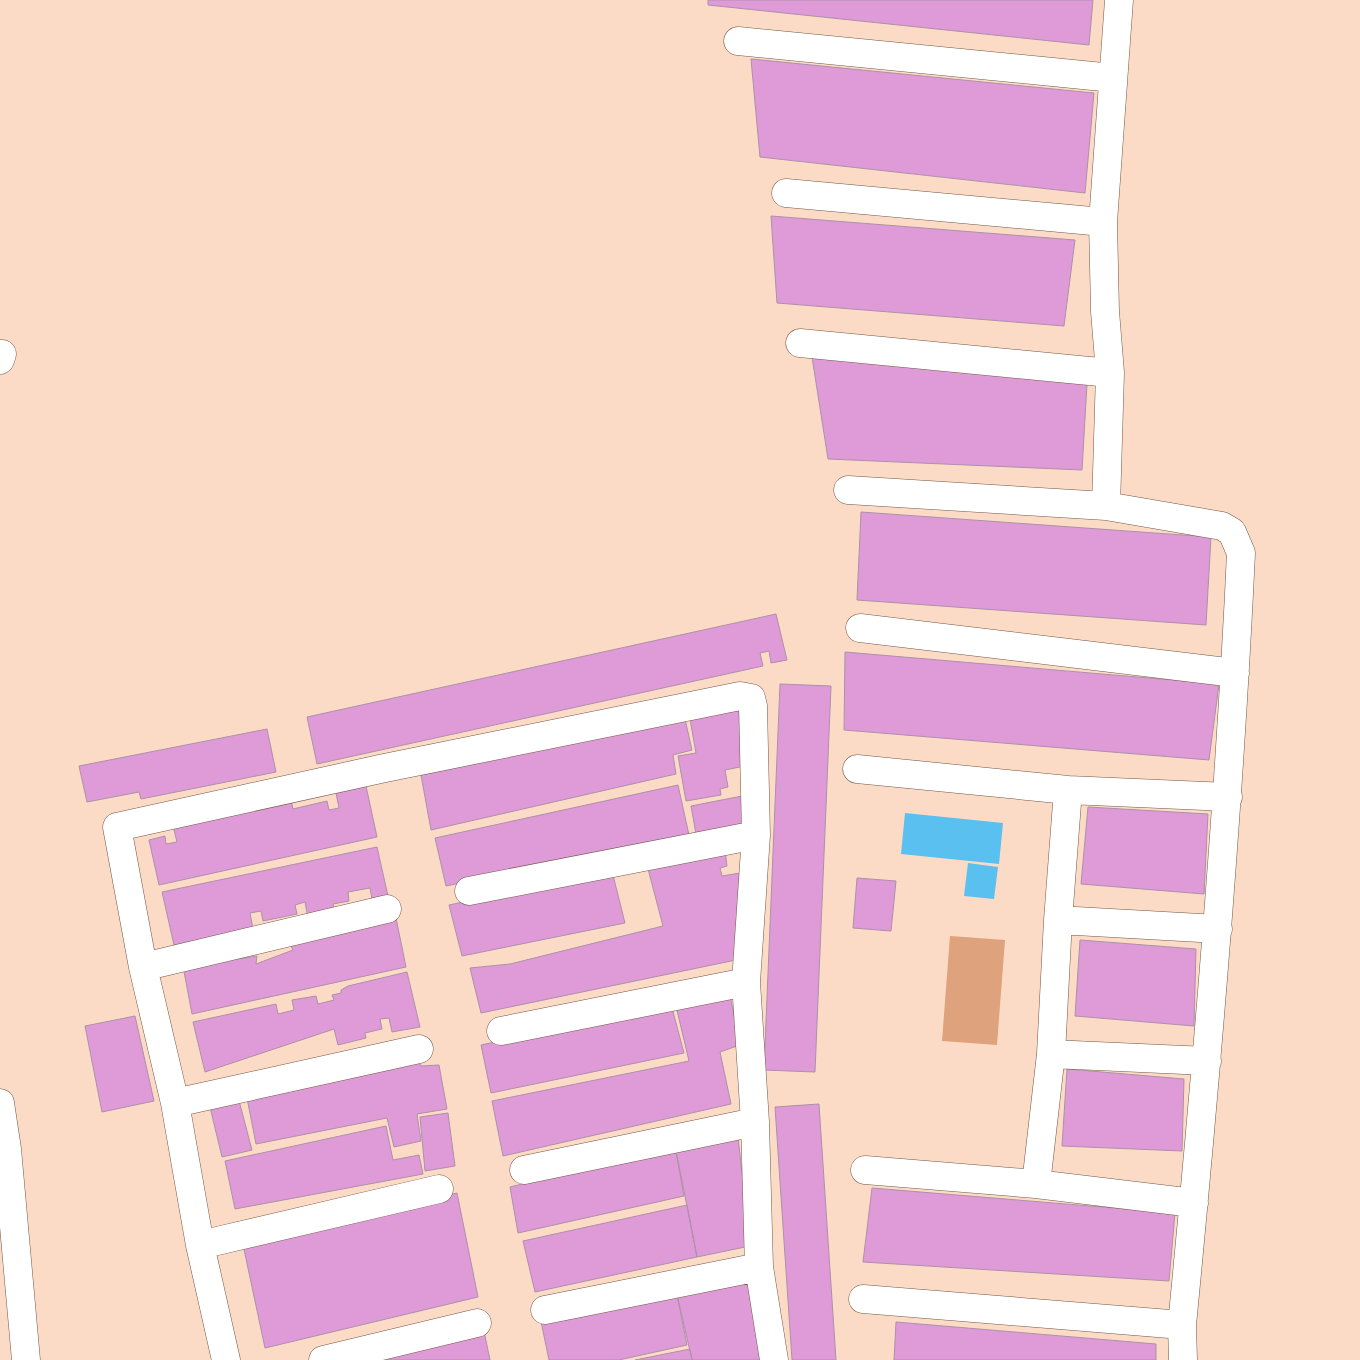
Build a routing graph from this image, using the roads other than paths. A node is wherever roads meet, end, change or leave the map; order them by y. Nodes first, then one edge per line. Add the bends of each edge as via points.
1 (1119, 0) edge
2 (738, 41) dead end
3 (1113, 78) junction
4 (786, 193) dead end
5 (1103, 222) junction
6 (800, 343) dead end
7 (1110, 373) junction
8 (848, 490) dead end
9 (1106, 506) junction
10 (860, 628) dead end
11 (1235, 672) junction
12 (857, 769) dead end
13 (1068, 790) junction
14 (1228, 797) junction
15 (756, 835) junction
16 (469, 891) dead end
17 (387, 909) dead end
18 (1058, 920) junction
19 (1218, 929) junction
20 (143, 967) junction
21 (746, 982) junction
22 (501, 1032) dead end
23 (419, 1049) dead end
24 (1051, 1054) junction
25 (1207, 1061) junction
26 (0, 1103) edge
27 (175, 1103) junction
28 (755, 1122) junction
29 (524, 1170) dead end
30 (865, 1170) dead end
31 (1036, 1184) junction
32 (439, 1189) dead end
33 (1194, 1203) junction
34 (200, 1245) junction
35 (759, 1267) junction
36 (863, 1299) dead end
37 (545, 1310) dead end
38 (477, 1323) dead end
39 (1182, 1325) junction
40 (26, 1360) edge
41 (226, 1360) edge
42 (323, 1360) edge
43 (774, 1360) edge
44 (1183, 1360) edge

1 - 3 street
2 - 3 street
3 - 5 street
4 - 5 street
5 - 7 street
6 - 7 street
7 - 9 street
8 - 9 street
9 - 11 street via 1222,526 1232,532 1241,553
10 - 11 street
11 - 14 street
12 - 13 street
13 - 14 street
13 - 18 street
14 - 19 street
15 - 16 street
15 - 20 street via 753,706 751,698 740,696 380,769 116,827
15 - 21 street
17 - 20 street
18 - 19 street
18 - 24 street
19 - 25 street
20 - 27 street
21 - 22 street
21 - 28 street
23 - 27 street
24 - 25 street
24 - 31 street
25 - 33 street
26 - 40 street
27 - 34 street
28 - 29 street
28 - 35 street
30 - 31 street
31 - 33 street
32 - 34 street
33 - 39 street
34 - 41 street
35 - 37 street
35 - 43 street
36 - 39 street
38 - 42 street
39 - 44 street

